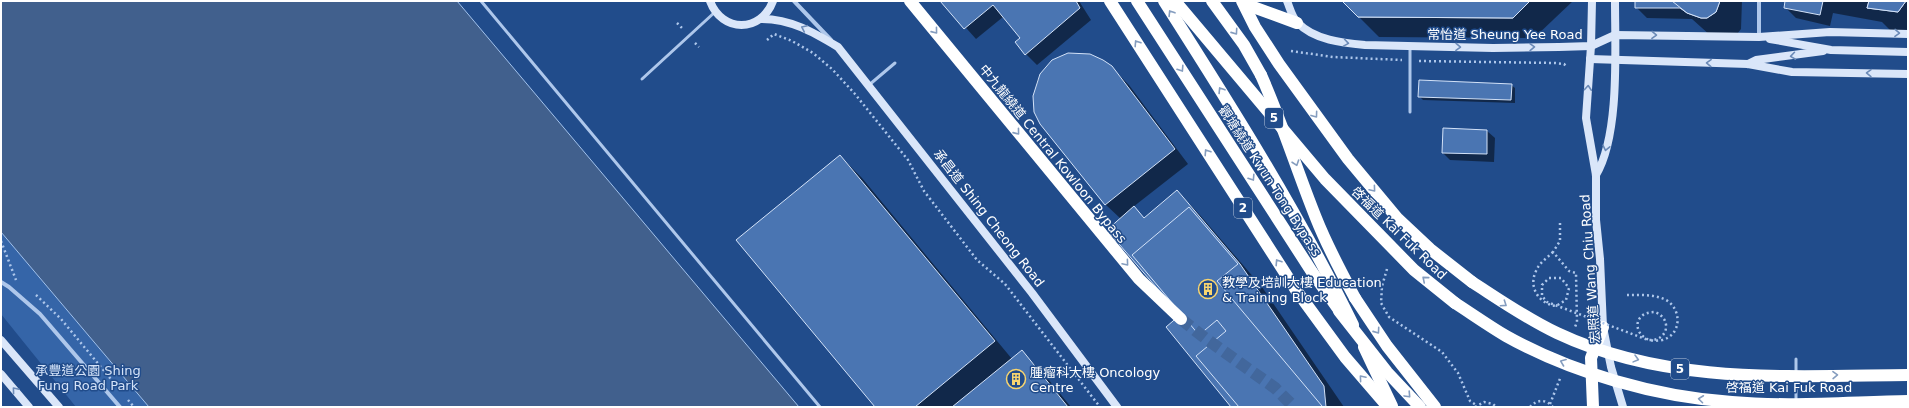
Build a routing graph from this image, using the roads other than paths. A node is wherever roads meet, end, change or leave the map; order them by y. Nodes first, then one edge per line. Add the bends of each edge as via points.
1 (481, 1) edge
2 (710, 1) edge
3 (773, 1) edge
4 (794, 1) edge
5 (910, 1) edge
6 (1110, 1) edge
7 (1137, 1) edge
8 (1164, 1) edge
9 (1175, 1) edge
10 (1212, 1) edge
11 (1287, 1) edge
12 (1592, 1) edge
13 (1616, 1) edge
14 (1759, 1) edge
15 (1244, 3) edge
16 (715, 12) junction
17 (761, 19) junction
18 (1297, 23) junction
19 (1908, 34) edge
20 (1615, 35) junction
21 (1759, 37) junction
22 (1410, 46) junction
23 (1591, 46) junction
24 (838, 47) junction
25 (1831, 50) junction
26 (1908, 52) edge
27 (1590, 59) junction
28 (1615, 60) junction
29 (896, 63) dead end
30 (1748, 64) junction
31 (1908, 74) edge
32 (642, 79) dead end
33 (869, 85) junction
34 (1410, 112) dead end
35 (1596, 175) junction
36 (1, 282) edge
37 (1181, 319) tunnel mouth
38 (1603, 327) junction
39 (1, 340) edge
40 (1796, 359) dead end
41 (1, 374) edge
42 (1908, 375) edge
43 (1908, 401) edge
44 (30, 407) edge
45 (59, 407) edge
46 (120, 407) edge
47 (820, 407) edge
48 (1117, 407) edge
49 (1388, 407) edge
50 (1393, 407) edge
51 (1420, 407) edge
52 (1435, 407) edge
53 (1593, 407) edge
54 (1623, 407) edge
55 (1796, 407) edge

1 - 47 lane
2 - 16 main road, 承昌道 Shing Cheong Road
3 - 17 main road
4 - 24 street, 承昌道 Shing Cheong Road
5 -> 37 highway, 中九龍繞道 Central Kowloon Bypass via 1134,274
49 -> 6 highway, 2 via 1345,357 1296,290
7 -> 51 highway, 觀塘繞道 Kwun Tong Bypass / 2, bridge via 1312,272 1363,342
50 -> 8 highway via 1343,304 1249,135
43 -> 9 highway, 啓福道 Kai Fuk Road / 5, bridge via 1768,404 1696,398 1596,375 1507,336 1455,303 1414,270 1325,179
10 -> 52 highway, bridge via 1244,45 1261,75 1316,219 1340,270 1372,324
11 - 18 main road
12 - 23 main road, 宏照道 Wang Chiu Road
13 - 20 main road, 宏照道 Wang Chiu Road
14 - 21 street
15 - 18 highway
15 -> 42 highway, 啓福道 Kai Fuk Road / 5, bridge via 1255,27 1279,64 1348,159 1398,219 1454,269 1515,311 1558,334 1592,347 1656,365 1725,374 1770,376
16 - 17 main road, 承昌道 Shing Cheong Road via 732,24 742,25
16 - 32 lane
24 -> 17 main road, 承昌道 Shing Cheong Road via 796,24
18 -> 22 main road, 常怡道 Sheung Yee Road via 1312,33 1345,43
21 -> 19 main road, 常怡道 Sheung Yee Road via 1830,32
20 -> 21 main road, 常怡道 Sheung Yee Road
20 - 23 main road, 常怡道 Sheung Yee Road
20 - 28 main road, 宏照道 Wang Chiu Road
21 - 25 main road
22 -> 23 main road, 常怡道 Sheung Yee Road
22 - 34 lane
23 - 27 main road, 宏照道 Wang Chiu Road
24 - 33 main road, 承昌道 Shing Cheong Road
25 - 26 main road
25 -> 30 main road via 1756,60
27 - 28 main road, 常怡道 Sheung Yee Road
35 -> 27 main road, 宏照道 Wang Chiu Road via 1586,118
30 -> 28 main road, 常怡道 Sheung Yee Road
28 -> 35 main road, 宏照道 Wang Chiu Road via 1612,119 1602,165
29 - 33 lane
31 -> 30 main road, 常怡道 Sheung Yee Road via 1792,72
33 - 48 main road, 承昌道 Shing Cheong Road via 1032,293
35 - 38 main road, 宏照道 Wang Chiu Road via 1596,220
36 - 46 street via 40,314
38 - 53 highway via 1591,358
38 - 54 main road, 宏照道 Wang Chiu Road
39 - 45 main road
40 - 55 lane
44 -> 41 main road

